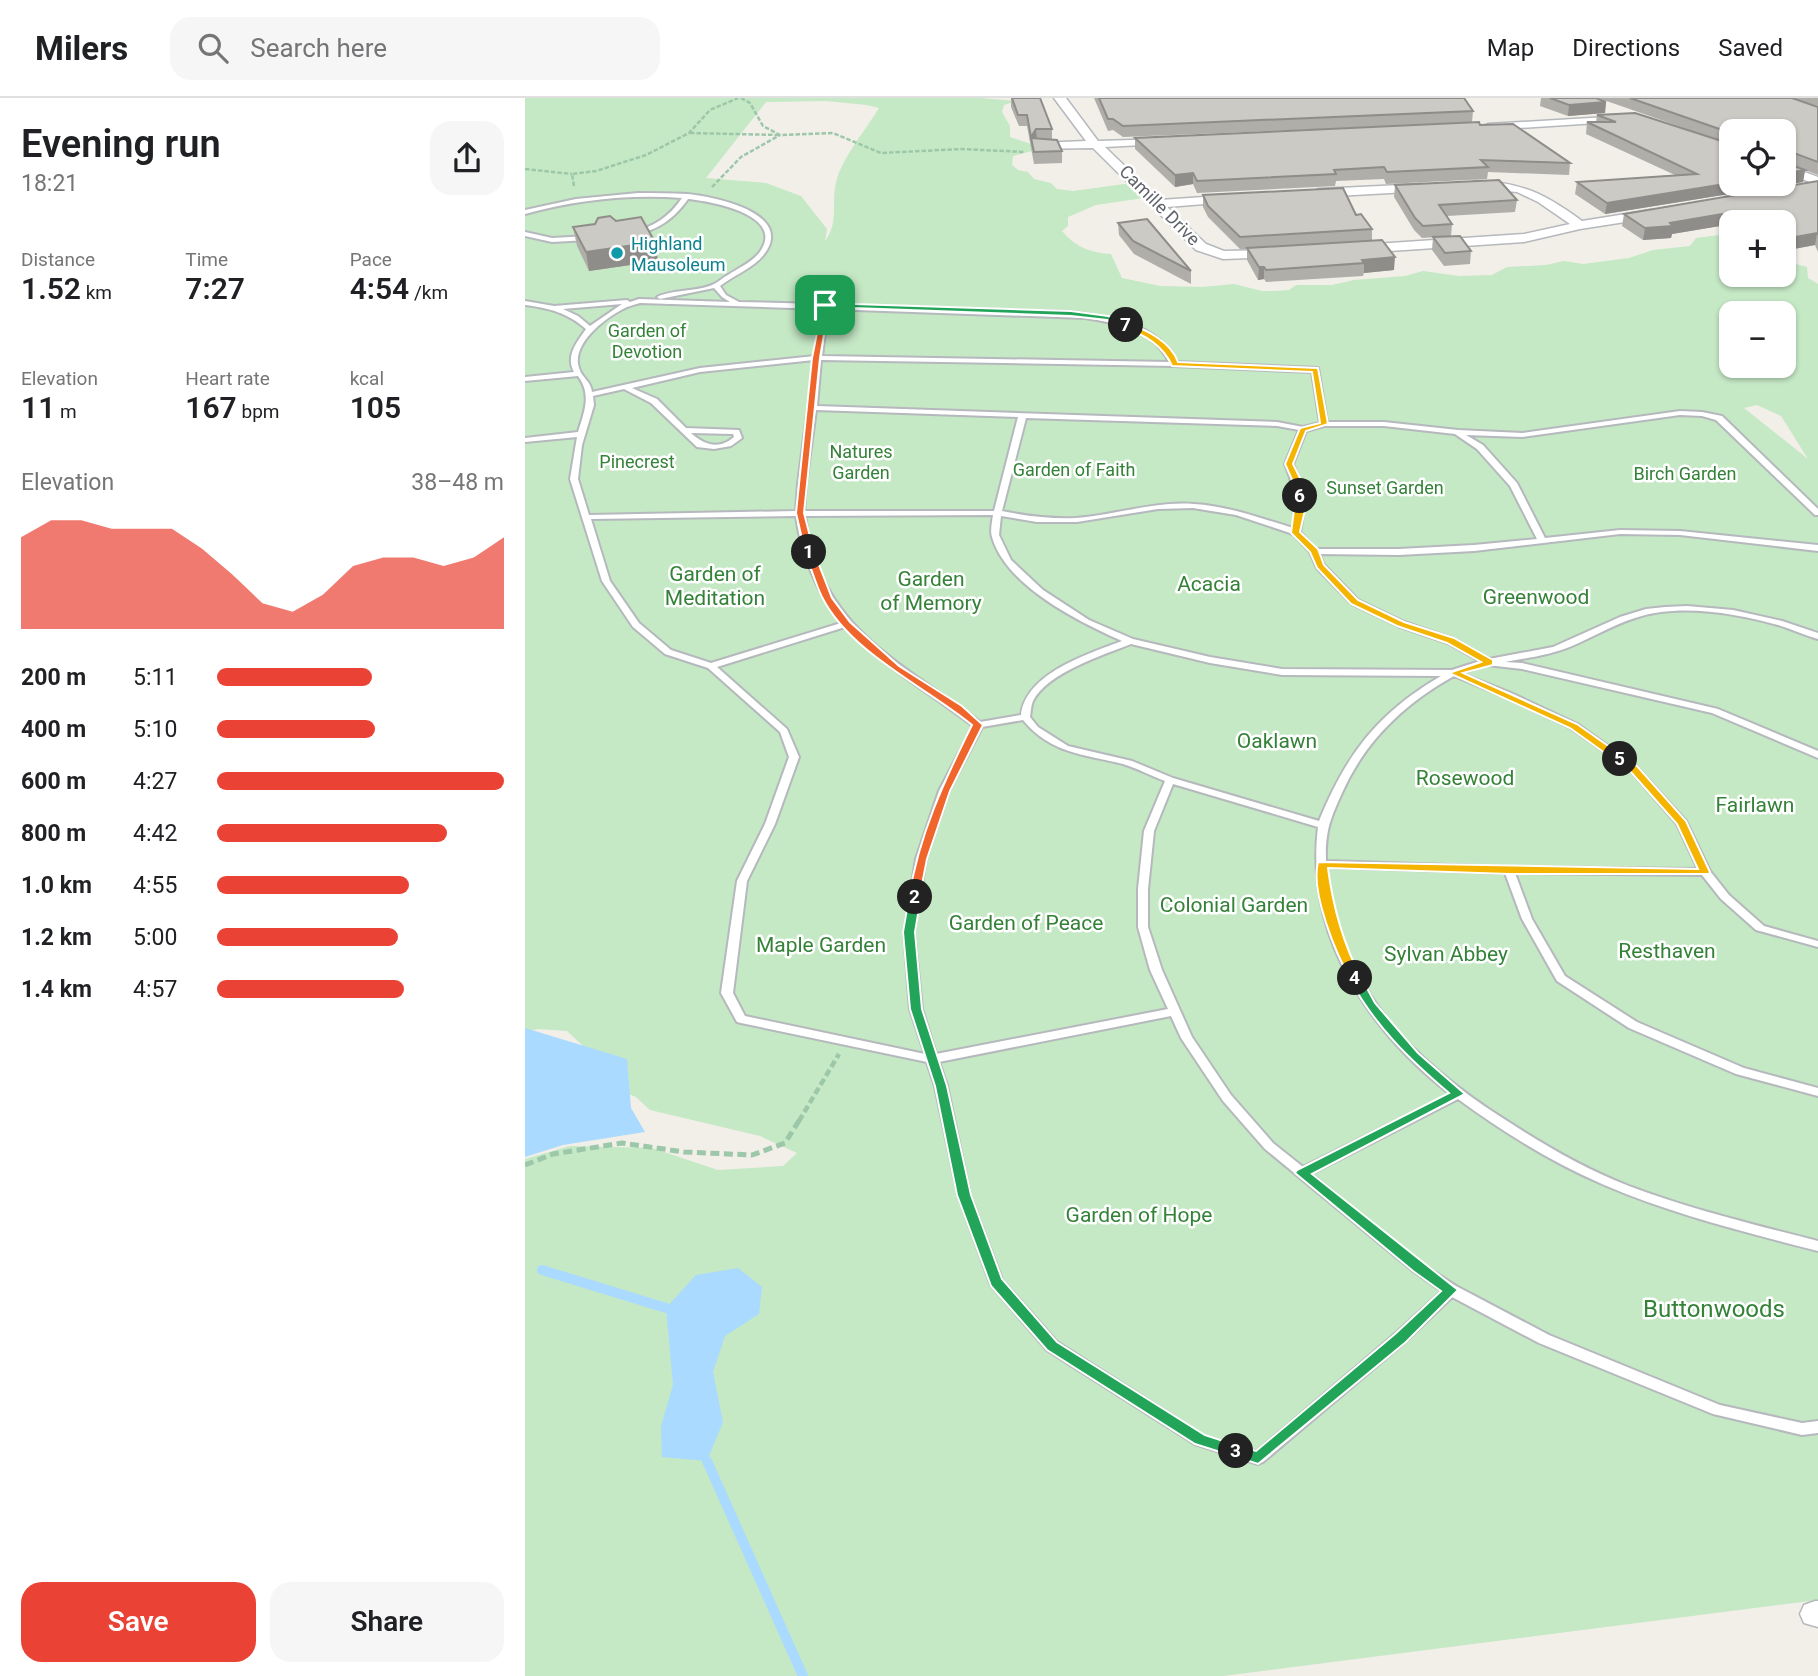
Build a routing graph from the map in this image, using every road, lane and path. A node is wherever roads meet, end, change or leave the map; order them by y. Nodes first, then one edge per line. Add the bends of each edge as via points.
1 (739, 98) edge
2 (1065, 98) edge
3 (1053, 99) edge
4 (1602, 106) edge
5 (1476, 128) edge
6 (689, 132) junction
7 (780, 135) junction
8 (1168, 141) edge
9 (1097, 144) junction
10 (1038, 147) joint
11 (525, 169) edge
12 (572, 174) junction
13 (1796, 175) edge
14 (1814, 185) edge
15 (1460, 186) edge
16 (1436, 187) edge
17 (1304, 194) edge
18 (687, 196) junction
19 (698, 196) junction
20 (1250, 197) edge
21 (593, 200) junction
22 (1159, 204) junction
23 (525, 212) edge
24 (1659, 212) edge
25 (1580, 225) junction
26 (630, 233) edge
27 (525, 234) edge
28 (596, 238) edge
29 (1345, 250) edge
30 (1289, 253) edge
31 (716, 286) junction
32 (639, 302) junction
33 (525, 303) edge
34 (738, 303) junction
35 (825, 305) junction
36 (557, 307) junction
37 (590, 329) junction
38 (816, 358) junction
39 (1174, 364) junction
40 (579, 374) junction
41 (525, 379) edge
42 (623, 386) junction
43 (589, 395) junction
44 (813, 408) junction
45 (1022, 417) junction
46 (1324, 424) junction
47 (1303, 429) junction
48 (686, 430) junction
49 (1457, 432) junction
50 (581, 434) junction
51 (525, 440) edge
52 (800, 513) junction
53 (997, 513) junction
54 (1818, 513) edge
55 (588, 517) junction
56 (1296, 533) junction
57 (1541, 539) junction
58 (1818, 548) edge
59 (1314, 551) junction
60 (847, 624) junction
61 (1818, 636) edge
62 (1130, 641) junction
63 (1490, 663) junction
64 (711, 666) junction
65 (1454, 673) junction
66 (1025, 718) junction
67 (978, 725) junction
68 (1818, 755) edge
69 (1170, 780) junction
70 (1323, 825) junction
71 (1322, 864) junction
72 (1509, 870) junction
73 (1705, 872) junction
74 (1818, 944) edge
75 (1175, 1011) junction
76 (847, 1039) junction
77 (932, 1059) junction
78 (1818, 1092) edge
79 (1459, 1094) junction
80 (525, 1165) edge
81 (1302, 1173) junction
82 (1818, 1246) edge
83 (1451, 1290) junction
84 (1818, 1427) edge

1 - 6 path via 709,110
1 - 7 path via 750,103 763,125
2 - 3 street
3 - 9 street, Camille Drive
4 - 5 street via 1636,117
6 - 7 path
6 - 12 path via 646,155
7 - 10 path via 833,133 881,153 961,149 1003,153
7 - 19 path via 747,153
8 - 9 street
9 - 10 street
9 - 22 street, Camille Drive
11 - 12 path
12 - 21 path via 578,195
13 - 14 street
15 - 25 street via 1525,190
16 - 17 street
18 - 19 lane
18 - 21 lane via 649,194
18 - 26 lane via 664,222
19 - 31 lane via 734,205 761,219 768,234 766,248
20 - 22 street
21 - 23 lane
22 - 30 street, Camille Drive via 1201,247 1215,253
24 - 25 street
25 - 29 street via 1524,238
27 - 28 lane via 552,240
31 - 32 lane
31 - 34 lane
32 - 34 lane
32 - 36 lane
32 - 37 lane via 621,307
33 - 36 lane
34 - 35 lane
35 - 38 lane
35 - 39 lane via 1108,318 1143,332 1170,352
36 - 37 lane
37 - 40 lane via 575,350
38 - 39 lane
38 - 42 lane via 700,370
38 - 44 lane
39 - 46 lane via 1315,370
40 - 41 lane
40 - 43 lane
42 - 43 lane
42 - 48 lane via 654,401
43 - 50 lane
44 - 45 lane
44 - 52 lane
45 - 47 lane via 1277,424
45 - 53 lane
46 - 47 lane
46 - 49 lane via 1384,424
47 - 56 lane via 1289,464 1299,484 1301,510
48 - 48 lane via 700,445 731,444 738,438 736,432
49 - 54 lane via 1522,435 1679,413 1702,414 1719,418
49 - 57 lane via 1479,447 1514,485
50 - 51 lane
50 - 55 lane via 575,479
52 - 53 lane
52 - 55 lane
52 - 60 lane via 828,598
53 - 56 lane via 1077,520 1193,506 1237,513
53 - 62 lane via 995,535 1007,561 1040,592 1075,615
55 - 64 lane via 606,581 636,625 668,652
56 - 59 lane
57 - 58 lane via 1620,532 1680,533
57 - 59 lane via 1399,552
59 - 63 lane via 1320,566 1355,602 1401,624 1451,640
60 - 64 lane
60 - 67 lane via 895,668
61 - 63 lane via 1740,614 1647,611 1552,650
62 - 65 lane via 1282,671
62 - 66 lane via 1082,659 1051,678 1028,702
63 - 65 lane
63 - 68 lane via 1522,666 1715,711
64 - 76 lane via 784,731 794,757 770,824 742,881 727,993 741,1019
65 - 70 lane via 1424,690 1359,749
65 - 73 lane via 1574,726 1633,768 1682,823
66 - 67 lane
66 - 69 lane via 1065,748
67 - 77 lane via 944,791 921,859 909,932 916,1009
69 - 70 lane
69 - 75 lane via 1149,831 1143,927
70 - 71 lane
71 - 72 lane
71 - 79 lane via 1327,904 1345,957 1370,1005 1413,1056
72 - 73 lane
72 - 78 lane via 1527,919 1561,978 1633,1025 1740,1071
73 - 74 lane via 1724,897 1760,928
75 - 77 lane
75 - 81 lane via 1187,1038 1227,1098 1269,1146
76 - 77 lane
76 - 80 path via 785,1143 752,1155 622,1143 553,1154
77 - 83 lane via 964,1195 996,1282 1052,1346 1200,1440 1258,1458
79 - 81 lane
79 - 82 lane via 1536,1144 1622,1188 1714,1219
81 - 83 lane
83 - 84 lane via 1544,1339 1718,1410 1802,1429

